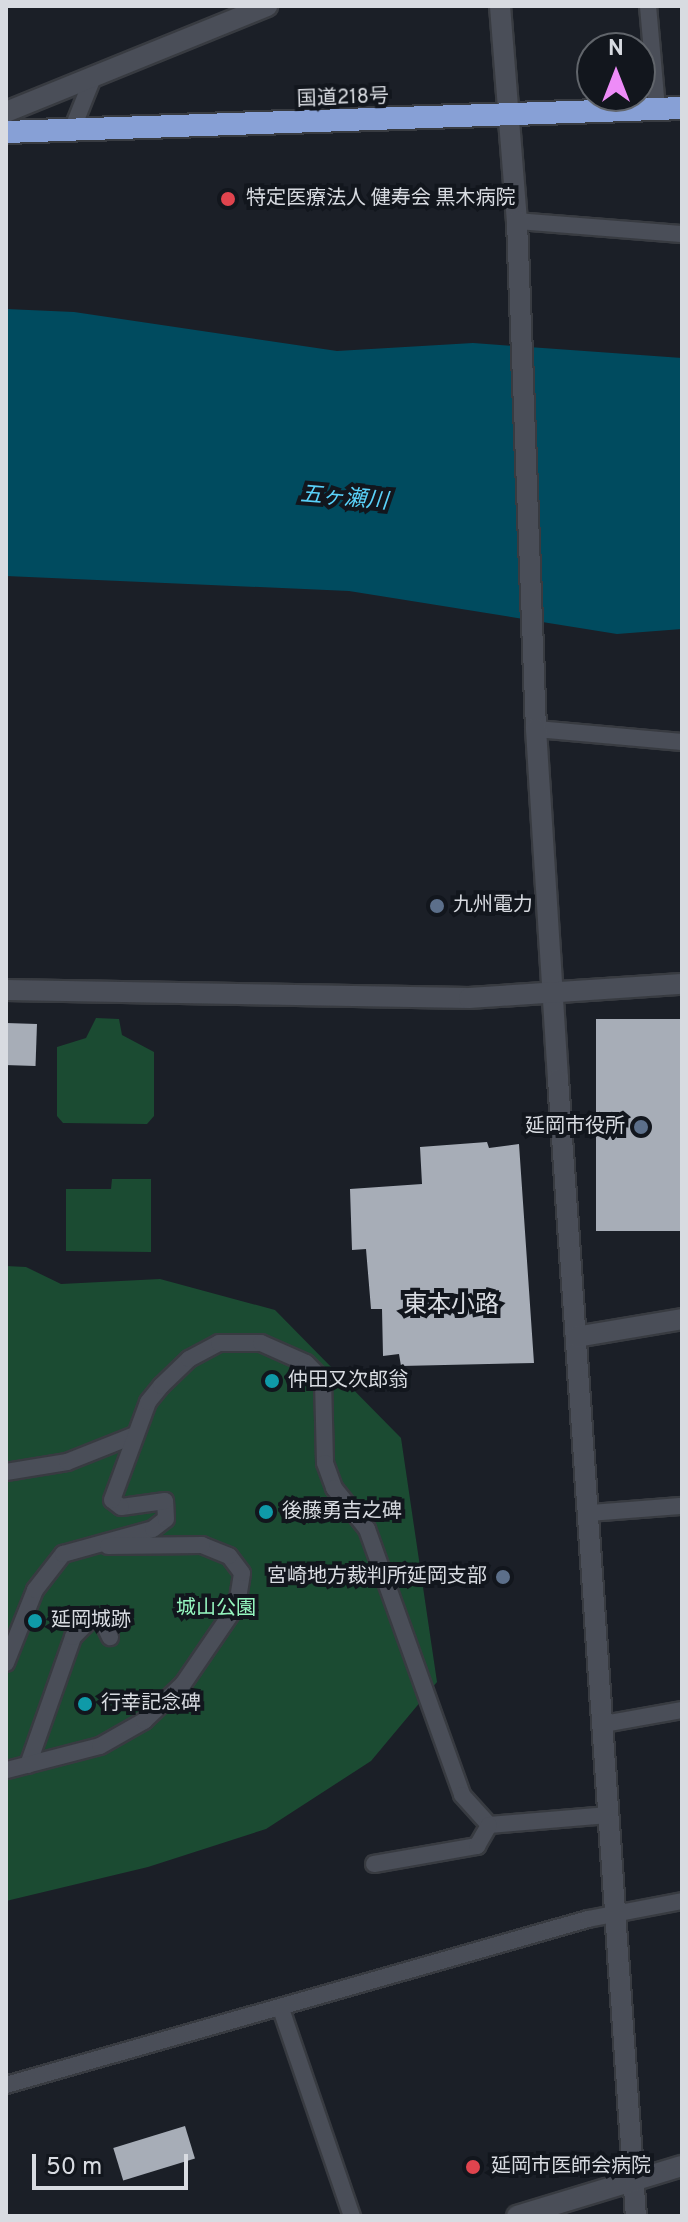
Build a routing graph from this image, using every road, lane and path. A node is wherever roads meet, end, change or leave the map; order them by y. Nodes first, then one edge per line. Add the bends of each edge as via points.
1 (267, 6) edge
2 (500, 6) edge
3 (648, 6) edge
4 (92, 80) junction
5 (682, 108) edge
6 (657, 109) junction
7 (6, 112) edge
8 (509, 118) junction
9 (72, 130) junction
10 (6, 132) edge
11 (517, 221) junction
12 (682, 234) edge
13 (536, 729) junction
14 (682, 742) edge
15 (682, 984) edge
16 (6, 990) edge
17 (554, 994) junction
18 (682, 1319) edge
19 (576, 1337) junction
20 (135, 1435) junction
21 (6, 1472) edge
22 (682, 1506) edge
23 (590, 1513) junction
24 (69, 1551) junction
25 (110, 1637) dead end
26 (6, 1663) edge
27 (682, 1710) edge
28 (604, 1724) junction
29 (28, 1765) junction
30 (7, 1770) edge
31 (609, 1815) junction
32 (489, 1825) junction
33 (374, 1864) dead end
34 (682, 1901) edge
35 (612, 1915) junction
36 (281, 2009) junction
37 (6, 2085) edge
38 (682, 2166) edge
39 (634, 2181) junction
40 (352, 2216) edge
41 (517, 2216) edge
42 (636, 2216) edge

1 - 4 street
2 - 8 street
3 - 6 street
4 - 7 street
4 - 9 street
5 - 6 highway, 国道218号
6 - 8 highway, 国道218号
8 - 9 highway, 国道218号
8 - 11 street
9 - 10 highway, 国道218号
11 - 12 street
11 - 13 street
13 - 14 street
13 - 17 street
15 - 17 street
16 - 17 street
17 - 19 street
18 - 19 street
19 - 23 street
20 - 21 street via 67,1462
20 - 24 street via 112,1500 121,1507 165,1501 166,1519 153,1529
20 - 32 street via 148,1402 171,1373 219,1343 261,1343 306,1363 323,1380 329,1476 367,1529 462,1795
22 - 23 street
23 - 28 street
24 - 26 street via 39,1582
24 - 29 street via 202,1545 239,1566 241,1594 205,1654 158,1711 100,1746
25 - 29 street via 102,1620 90,1620 73,1637
27 - 28 street
28 - 31 street
29 - 30 street
31 - 32 street
31 - 35 street
32 - 33 street via 477,1846
34 - 35 street
35 - 36 street
35 - 39 street
36 - 37 street
36 - 40 street
38 - 39 street
39 - 41 street
39 - 42 street

